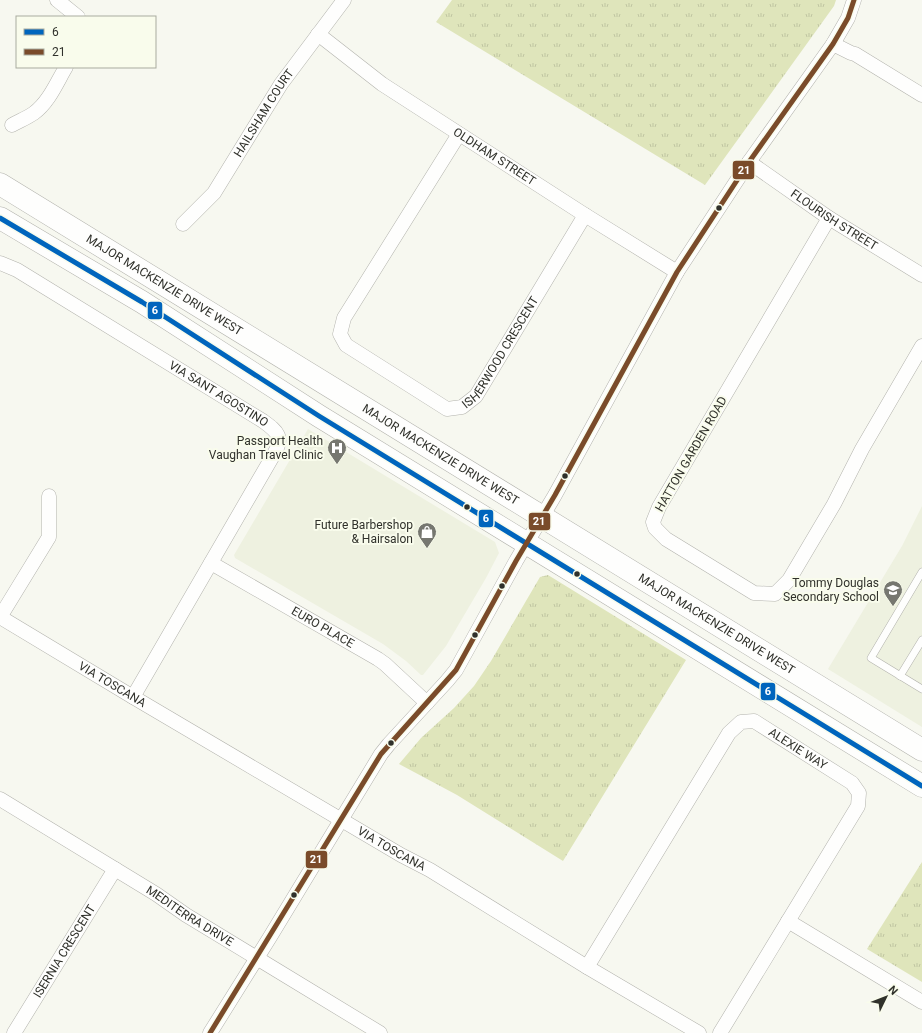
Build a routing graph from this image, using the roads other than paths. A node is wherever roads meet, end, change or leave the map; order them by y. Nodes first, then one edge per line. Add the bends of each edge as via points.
1 (57, 0) edge
2 (344, 0) edge
3 (854, 0) edge
4 (77, 16) edge
5 (318, 34) junction
6 (833, 44) junction
7 (65, 68) edge
8 (922, 95) edge
9 (12, 125) dead end
10 (459, 134) junction
11 (749, 162) junction
12 (0, 184) edge
13 (585, 216) junction
14 (0, 218) edge
15 (830, 218) junction
16 (183, 224) dead end
17 (0, 263) edge
18 (677, 272) junction
19 (922, 274) edge
20 (922, 346) edge
21 (49, 496) dead end
22 (542, 517) junction
23 (527, 543) junction
24 (211, 563) junction
25 (922, 572) edge
26 (0, 617) edge
27 (922, 640) edge
28 (900, 676) junction
29 (922, 689) edge
30 (133, 697) junction
31 (427, 703) junction
32 (922, 750) edge
33 (922, 786) edge
34 (0, 799) edge
35 (341, 819) junction
36 (115, 869) junction
37 (788, 921) junction
38 (257, 958) junction
39 (588, 967) junction
40 (922, 1002) edge
41 (14, 1033) edge
42 (210, 1033) edge
43 (380, 1033) edge
44 (699, 1033) edge
45 (720, 1033) edge

1 - 4 street
2 - 5 street, HAILSHAM COURT
3 - 6 street via 848,18
5 - 10 street, OLDHAM STREET via 382,84
5 - 16 street, HAILSHAM COURT via 281,84 214,193
6 - 8 street via 855,54
6 - 11 street
7 - 9 street via 44,104 27,118
10 - 13 street, OLDHAM STREET
10 - 13 street, ISHERWOOD CRESCENT via 344,318 340,334 346,345 447,409 462,407 476,396
11 - 15 street, FLOURISH STREET
11 - 18 street
12 - 22 main road, MAJOR MACKENZIE DRIVE WEST
13 - 18 street, OLDHAM STREET
14 - 23 main road via 142,302 319,416
15 - 19 street, FLOURISH STREET
15 - 20 street, HATTON GARDEN ROAD via 659,507 653,522 655,528 666,539 754,593 775,594 789,580
17 - 24 street, VIA SANT AGOSTINO via 17,270 256,417 278,435 278,449
18 - 22 street
21 - 26 street via 49,537
22 - 23 street
22 - 32 main road, MAJOR MACKENZIE DRIVE WEST
23 - 31 street via 456,670
23 - 33 main road
24 - 30 street, VIA SANT AGOSTINO
24 - 31 street, EURO PLACE via 378,659
25 - 28 lane via 871,658
26 - 30 street, VIA TOSCANA
27 - 28 lane
28 - 29 lane
30 - 35 street, VIA TOSCANA
31 - 35 street via 381,754
34 - 36 street, MEDITERRA DRIVE
35 - 38 street
35 - 39 street, VIA TOSCANA
36 - 38 street, MEDITERRA DRIVE
36 - 41 street, ISERNIA CRESCENT
37 - 39 street, ALEXIE WAY via 858,806 859,793 852,783 754,721 741,722 729,733
37 - 40 street
37 - 45 street, ALEXIE WAY
38 - 42 street
38 - 43 street, MEDITERRA DRIVE
39 - 44 street, VIA TOSCANA

